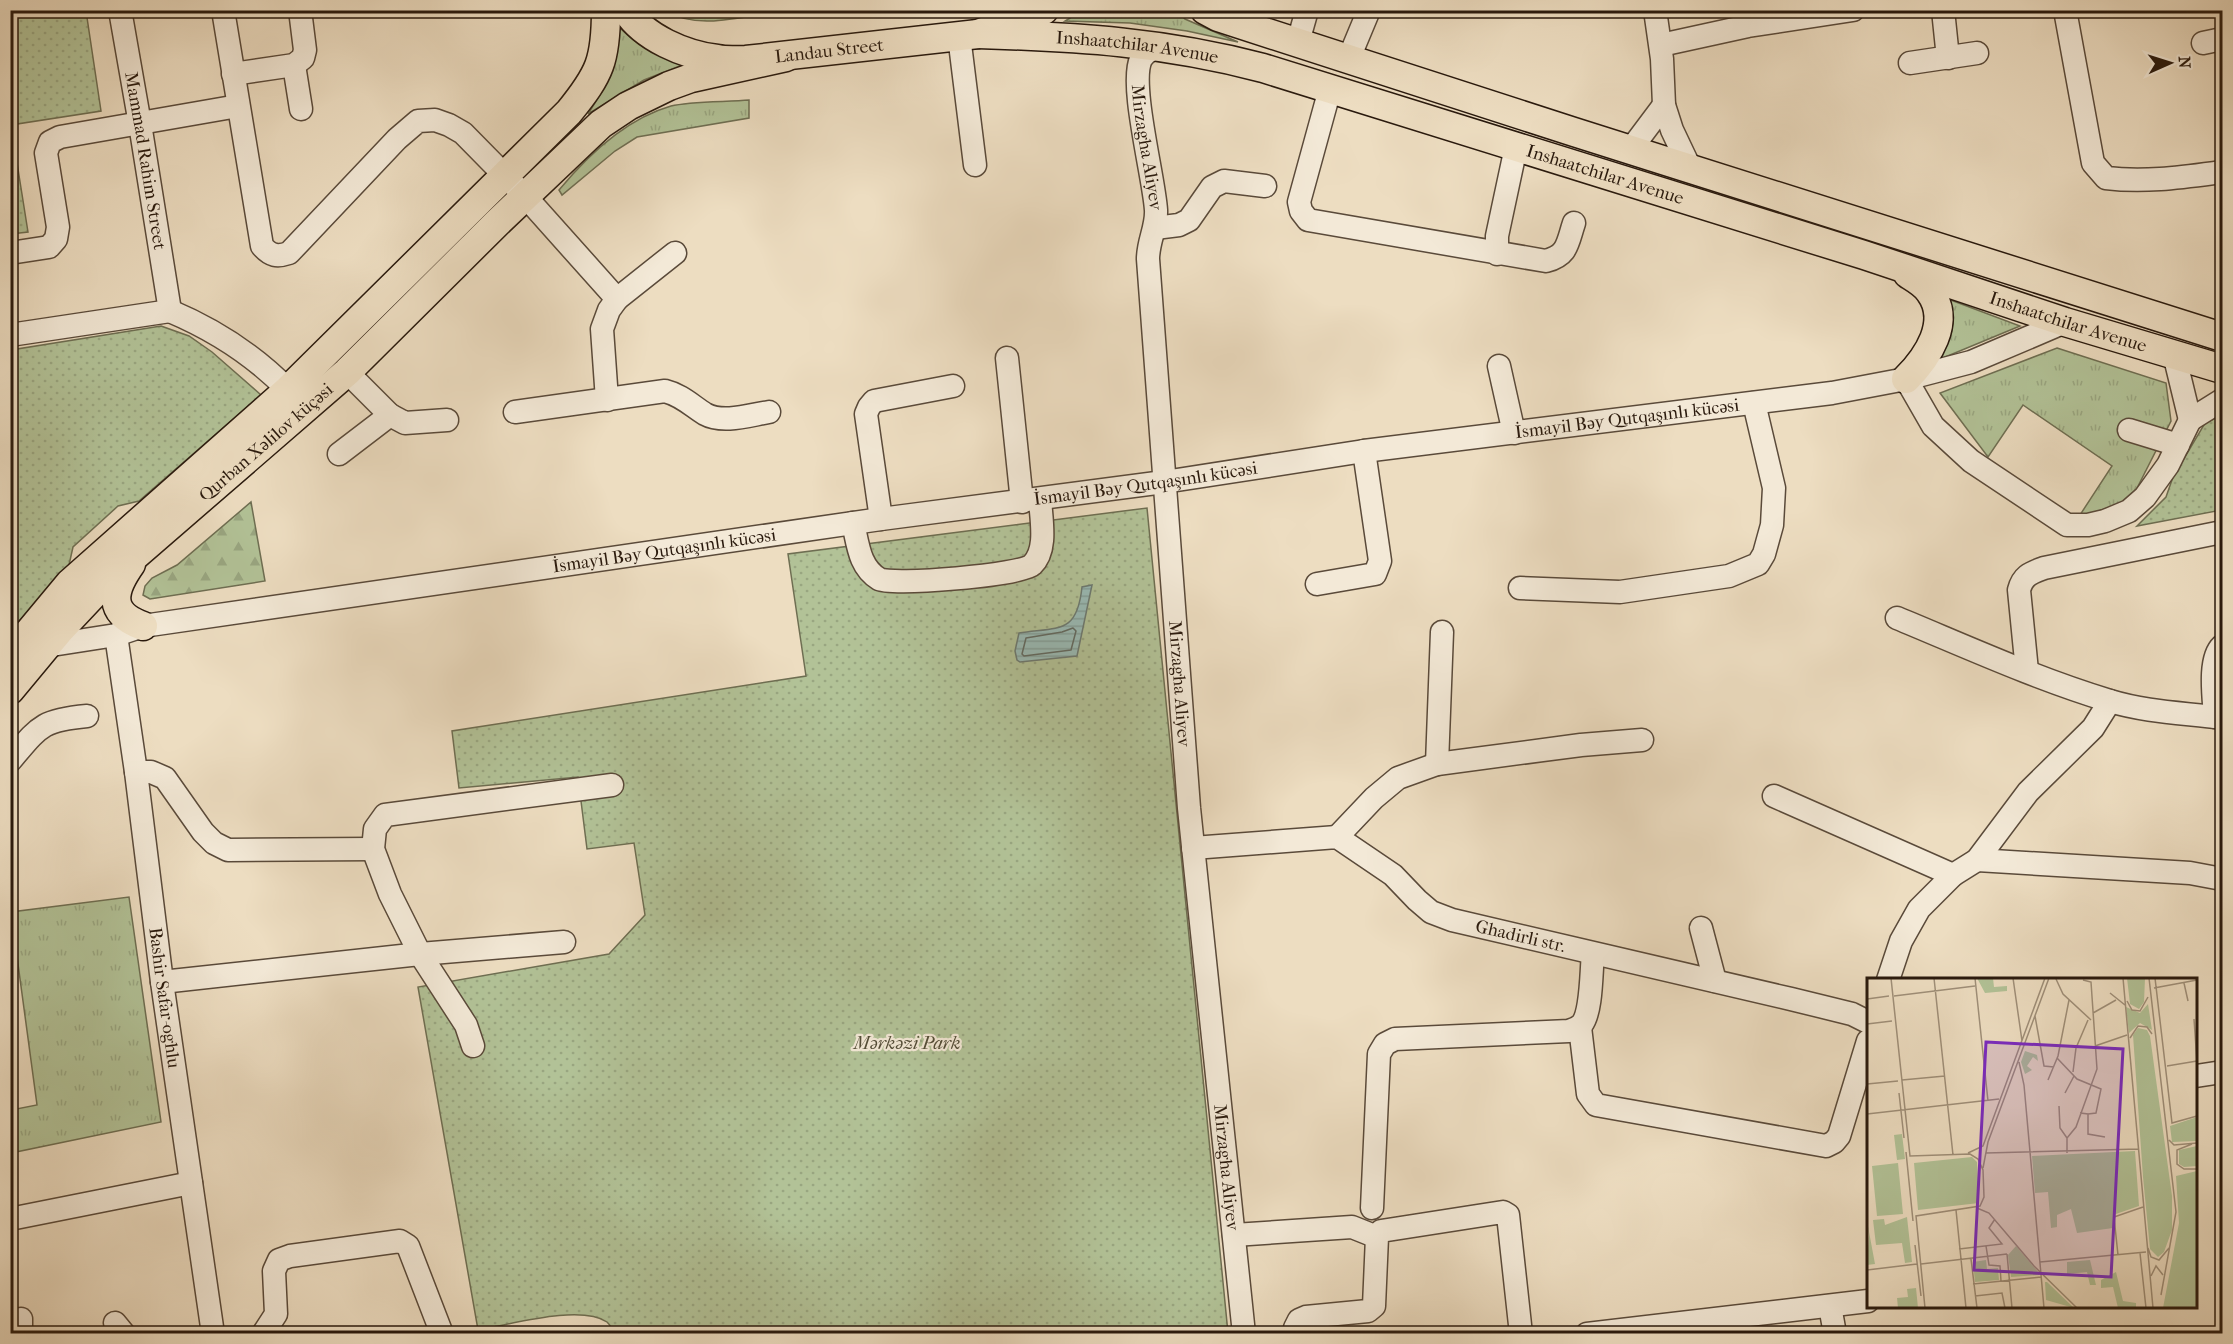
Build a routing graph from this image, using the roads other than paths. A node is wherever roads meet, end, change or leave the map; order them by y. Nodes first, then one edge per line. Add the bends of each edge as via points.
1 (120, 10) edge
2 (224, 10) edge
3 (300, 10) edge
4 (606, 10) edge
5 (626, 10) edge
6 (1044, 10) edge
7 (1205, 10) edge
8 (1307, 10) edge
9 (1369, 10) edge
10 (1655, 10) edge
11 (1853, 10) edge
12 (1942, 10) edge
13 (2065, 10) edge
14 (1747, 18) edge
15 (968, 35) junction
16 (1298, 42) junction
17 (1661, 45) junction
18 (1159, 46) junction
19 (1977, 53) dead end
20 (786, 57) junction
21 (1948, 57) junction
22 (1349, 58) junction
23 (1910, 63) dead end
24 (294, 65) junction
25 (233, 74) junction
26 (1330, 89) junction
27 (1664, 105) junction
28 (238, 106) junction
29 (301, 109) dead end
30 (141, 124) junction
31 (1515, 147) junction
32 (1630, 149) junction
33 (975, 165) dead end
34 (1690, 168) junction
35 (2223, 172) edge
36 (515, 186) junction
37 (1265, 186) dead end
38 (1574, 223) dead end
39 (1155, 228) junction
40 (10, 253) edge
41 (675, 253) dead end
42 (1497, 254) junction
43 (1899, 267) junction
44 (617, 299) junction
45 (170, 311) junction
46 (2065, 322) junction
47 (10, 335) edge
48 (2223, 337) edge
49 (2174, 354) junction
50 (1007, 357) dead end
51 (1499, 366) dead end
52 (2223, 369) edge
53 (347, 372) junction
54 (1906, 379) junction
55 (953, 386) dead end
56 (288, 390) junction
57 (607, 400) junction
58 (2223, 400) edge
59 (1754, 403) junction
60 (514, 412) dead end
61 (770, 412) dead end
62 (390, 415) junction
63 (447, 420) dead end
64 (2190, 420) junction
65 (2129, 430) dead end
66 (1514, 433) junction
67 (2178, 445) junction
68 (1364, 451) junction
69 (339, 454) dead end
70 (1164, 482) junction
71 (1031, 500) junction
72 (881, 519) junction
73 (853, 523) junction
74 (2223, 532) edge
75 (143, 548) junction
76 (1317, 584) dead end
77 (1520, 588) dead end
78 (1897, 618) dead end
79 (143, 626) junction
80 (1442, 632) dead end
81 (116, 635) junction
82 (2223, 646) edge
83 (45, 647) junction
84 (12, 652) edge
85 (2027, 671) junction
86 (10, 690) edge
87 (2110, 701) junction
88 (87, 716) dead end
89 (2219, 717) edge
90 (1642, 740) dead end
91 (10, 761) edge
92 (1437, 764) junction
93 (136, 772) junction
94 (612, 785) dead end
95 (1774, 796) dead end
96 (1337, 837) junction
97 (1193, 848) junction
98 (373, 849) junction
99 (1977, 861) junction
100 (1953, 875) junction
101 (2223, 879) edge
102 (1701, 928) dead end
103 (564, 942) dead end
104 (420, 954) junction
105 (1593, 954) junction
106 (1889, 978) edge
107 (1715, 981) junction
108 (162, 982) junction
109 (1867, 1021) edge
110 (1580, 1027) junction
111 (473, 1046) dead end
112 (1867, 1047) edge
113 (2223, 1072) edge
114 (2197, 1076) edge
115 (191, 1183) junction
116 (1372, 1208) dead end
117 (10, 1219) edge
118 (1234, 1235) junction
119 (1377, 1237) junction
120 (1867, 1302) edge
121 (1830, 1306) junction
122 (213, 1334) edge
123 (263, 1334) edge
124 (442, 1334) edge
125 (1244, 1334) edge
126 (1295, 1334) edge
127 (1521, 1334) edge
128 (1587, 1334) edge
129 (1835, 1334) edge

1 - 30 street, Mammad Rahim Street
2 - 25 street
3 - 24 street via 305,50 303,58
4 - 36 main road via 605,49 596,77
5 - 20 main road, Landau Street via 647,32 698,55 718,60
6 - 15 main road, Landau Street
7 - 16 main road, Inshaatchilar Avenue
8 - 16 street
9 - 22 street
10 - 17 street
11 - 14 street
12 - 21 street
13 - 35 street via 2092,163 2106,178 2161,179
14 - 17 street
15 - 18 main road, Inshaatchilar Avenue via 1086,38
15 - 20 main road, Landau Street
15 - 33 street
16 - 22 main road, Inshaatchilar Avenue
17 - 27 street
18 - 26 main road, Inshaatchilar Avenue via 1214,55
18 - 39 street, Mirzagha Aliyev via 1141,59 1138,88 1156,206
19 - 21 street
20 - 36 main road via 669,86 628,106
21 - 23 street
22 - 32 main road, Inshaatchilar Avenue
24 - 25 street
24 - 29 street
25 - 28 street
26 - 31 main road, Inshaatchilar Avenue
26 - 42 street via 1299,202 1308,220
27 - 32 street
27 - 34 street
28 - 30 street
28 - 36 street via 262,246 269,254 289,254 396,139 418,122 435,120 463,133
30 - 40 street via 50,142 46,153 58,227 56,239 49,247
30 - 45 street, Mammad Rahim Street
31 - 42 street
31 - 43 main road, Inshaatchilar Avenue
32 - 34 main road, Inshaatchilar Avenue
34 - 48 main road, Inshaatchilar Avenue
36 - 44 street
36 - 53 main road, Qurban Xəlilov küçəsi
36 - 56 main road, Qurban Xəlilov küçəsi
37 - 39 street via 1224,181 1212,187 1189,220
38 - 42 street via 1565,252 1558,258 1546,261
39 - 70 street, Mirzagha Aliyev via 1148,259
41 - 44 street
43 - 46 main road, Inshaatchilar Avenue
43 - 54 main road via 1929,291 1938,319 1931,349
44 - 57 street via 602,328
45 - 47 street
45 - 56 street via 241,349
46 - 49 main road, Inshaatchilar Avenue
46 - 54 street, İsmayil Bəy Qutqaşınlı kücəsi via 1971,362
49 - 52 main road, Inshaatchilar Avenue
49 - 64 street
50 - 71 street
51 - 66 street
53 - 62 street
53 - 75 main road, Qurban Xəlilov küçəsi
54 - 59 street, İsmayil Bəy Qutqaşınlı kücəsi
54 - 67 street via 1933,426 1971,461 2067,525 2088,525 2129,511 2145,498
55 - 72 street via 874,401 869,407 866,414
56 - 84 main road, Qurban Xəlilov küçəsi via 70,583
57 - 60 street
57 - 61 street via 664,391 722,419
58 - 64 street
59 - 66 street, İsmayil Bəy Qutqaşınlı kücəsi
59 - 77 street via 1774,488 1772,525 1758,564 1729,576 1620,592
62 - 63 street via 405,423
62 - 69 street
64 - 67 street
65 - 67 street
66 - 68 street, İsmayil Bəy Qutqaşınlı kücəsi
68 - 70 street, İsmayil Bəy Qutqaşınlı kücəsi
68 - 76 street via 1380,561 1375,574
70 - 71 street, İsmayil Bəy Qutqaşınlı kücəsi
70 - 97 street, Mirzagha Aliyev
71 - 72 street, İsmayil Bəy Qutqaşınlı kücəsi
71 - 73 street via 1043,540 1034,564 1013,571 912,583 881,581 862,563
72 - 73 street, İsmayil Bəy Qutqaşınlı kücəsi
73 - 79 street, İsmayil Bəy Qutqaşınlı kücəsi
74 - 85 street via 2026,574 2019,590
75 - 79 main road via 116,594 120,613
75 - 83 main road, Qurban Xəlilov küçəsi via 78,609
78 - 85 street
79 - 81 street, İsmayil Bəy Qutqaşınlı kücəsi
80 - 92 street
81 - 83 street, İsmayil Bəy Qutqaşınlı kücəsi
81 - 93 street, Bashir Safar-oghlu
82 - 89 street via 2214,663
83 - 84 street, İsmayil Bəy Qutqaşınlı kücəsi
83 - 86 main road, Qurban Xəlilov küçəsi
85 - 87 street
87 - 89 street
87 - 99 street via 2093,728 2028,792
88 - 91 street via 49,722
90 - 92 street
92 - 96 street via 1398,778
93 - 98 street via 152,772 165,778 203,832 228,850
93 - 108 street, Bashir Safar-oghlu
94 - 98 street via 385,815 375,829
95 - 100 street
96 - 97 street
96 - 105 street, Ghadirli str. via 1393,875 1431,912
97 - 118 street, Mirzagha Aliyev
98 - 104 street
99 - 100 street
99 - 101 street via 2190,873
100 - 106 street via 1919,909 1901,941
102 - 107 street
103 - 104 street
104 - 108 street
104 - 111 street via 466,1025
105 - 107 street, Ghadirli str.
105 - 110 street via 1586,1013
107 - 109 street, Ghadirli str. via 1852,1014
108 - 115 street, Bashir Safar-oghlu
110 - 112 street via 1588,1094 1596,1105 1826,1146 1839,1136
110 - 116 street via 1569,1031 1395,1039 1385,1044 1379,1054
113 - 114 street
115 - 117 street
115 - 122 street, Bashir Safar-oghlu
118 - 119 street via 1352,1227
118 - 125 street, Mirzagha Aliyev
119 - 126 street via 1374,1306 1368,1311 1306,1317 1299,1320
119 - 127 street via 1381,1231 1503,1212 1508,1215
120 - 121 street
121 - 128 street
121 - 129 street
123 - 124 street via 276,1314 274,1271 279,1260 400,1241 408,1246

